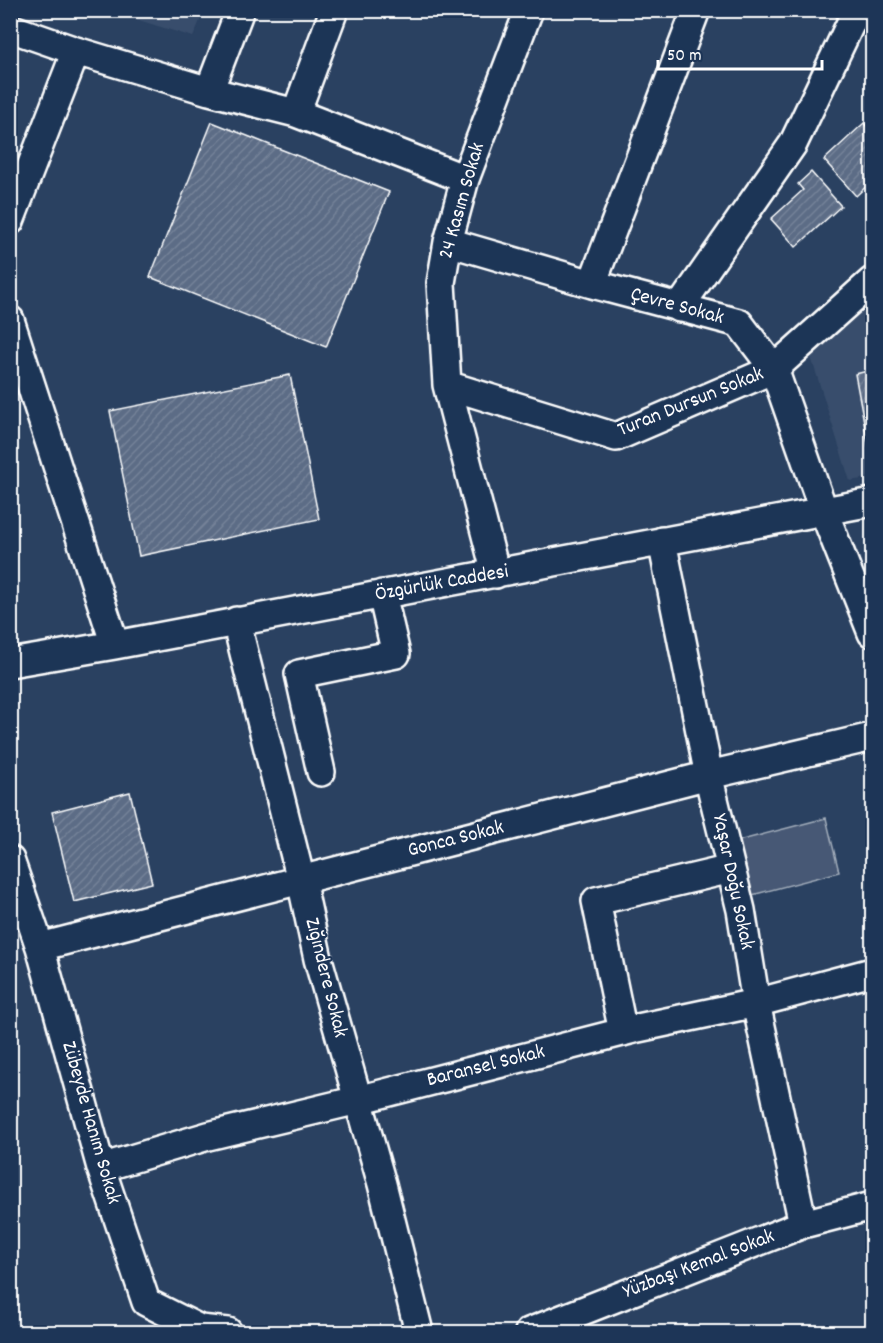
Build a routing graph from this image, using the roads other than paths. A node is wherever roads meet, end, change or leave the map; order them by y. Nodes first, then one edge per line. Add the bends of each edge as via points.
1 (240, 10) edge
2 (334, 10) edge
3 (529, 10) edge
4 (696, 10) edge
5 (861, 20) edge
6 (10, 28) edge
7 (76, 51) junction
8 (209, 91) junction
9 (296, 113) junction
10 (465, 179) junction
11 (10, 221) edge
12 (448, 242) junction
13 (873, 281) edge
14 (592, 284) junction
15 (679, 308) junction
16 (10, 320) edge
17 (774, 369) junction
18 (447, 385) junction
19 (873, 502) edge
20 (824, 512) junction
21 (662, 541) junction
22 (496, 574) junction
23 (382, 594) junction
24 (236, 621) junction
25 (873, 633) edge
26 (115, 645) junction
27 (10, 663) edge
28 (873, 737) edge
29 (321, 772) dead end
30 (709, 775) junction
31 (10, 860) edge
32 (731, 869) junction
33 (301, 880) junction
34 (40, 947) junction
35 (873, 972) edge
36 (756, 1003) junction
37 (623, 1032) junction
38 (358, 1100) junction
39 (101, 1168) junction
40 (873, 1206) edge
41 (803, 1224) junction
42 (228, 1332) edge
43 (418, 1332) edge
44 (529, 1332) edge

1 - 8 street
2 - 9 street
3 - 10 street, 24 Kasım Sokak
4 - 14 street
5 - 15 street via 793,144
6 - 7 street
7 - 8 street
7 - 11 street
8 - 9 street
9 - 10 street
10 - 12 street, 24 Kasım Sokak
12 - 14 street, Çevre Sokak
12 - 18 street, 24 Kasım Sokak via 441,283
13 - 17 street, Turan Dursun Sokak
14 - 15 street, Çevre Sokak
15 - 17 street, Çevre Sokak via 739,323
16 - 26 street
17 - 18 street, Turan Dursun Sokak via 616,437
17 - 20 street, Çevre Sokak
18 - 22 street, 24 Kasım Sokak
19 - 20 street, Özgürlük Caddesi
20 - 21 street, Özgürlük Caddesi
20 - 25 street
21 - 22 street, Özgürlük Caddesi
21 - 30 street, Yaşar Doğu Sokak
22 - 23 street, Özgürlük Caddesi
23 - 24 street, Özgürlük Caddesi
23 - 29 street via 396,654 299,674
24 - 26 street, Özgürlük Caddesi
24 - 33 street, Zığındere Sokak
26 - 27 street, Özgürlük Caddesi
28 - 30 street, Gonca Sokak
30 - 32 street, Yaşar Doğu Sokak
30 - 33 street, Gonca Sokak
31 - 34 street, Zübeyde Hanım Sokak
32 - 36 street, Yaşar Doğu Sokak
32 - 37 street via 596,901
33 - 34 street, Gonca Sokak
33 - 38 street, Zığındere Sokak via 318,959
34 - 39 street, Zübeyde Hanım Sokak
35 - 36 street, Baransel Sokak
36 - 37 street, Baransel Sokak
36 - 41 street, Yaşar Doğu Sokak
37 - 38 street, Baransel Sokak
38 - 39 street, Baransel Sokak via 208,1136
38 - 43 street, Zığındere Sokak
39 - 42 street, Zübeyde Hanım Sokak via 146,1302 200,1329
40 - 41 street, Yüzbaşı Kemal Sokak
41 - 44 street, Yüzbaşı Kemal Sokak

